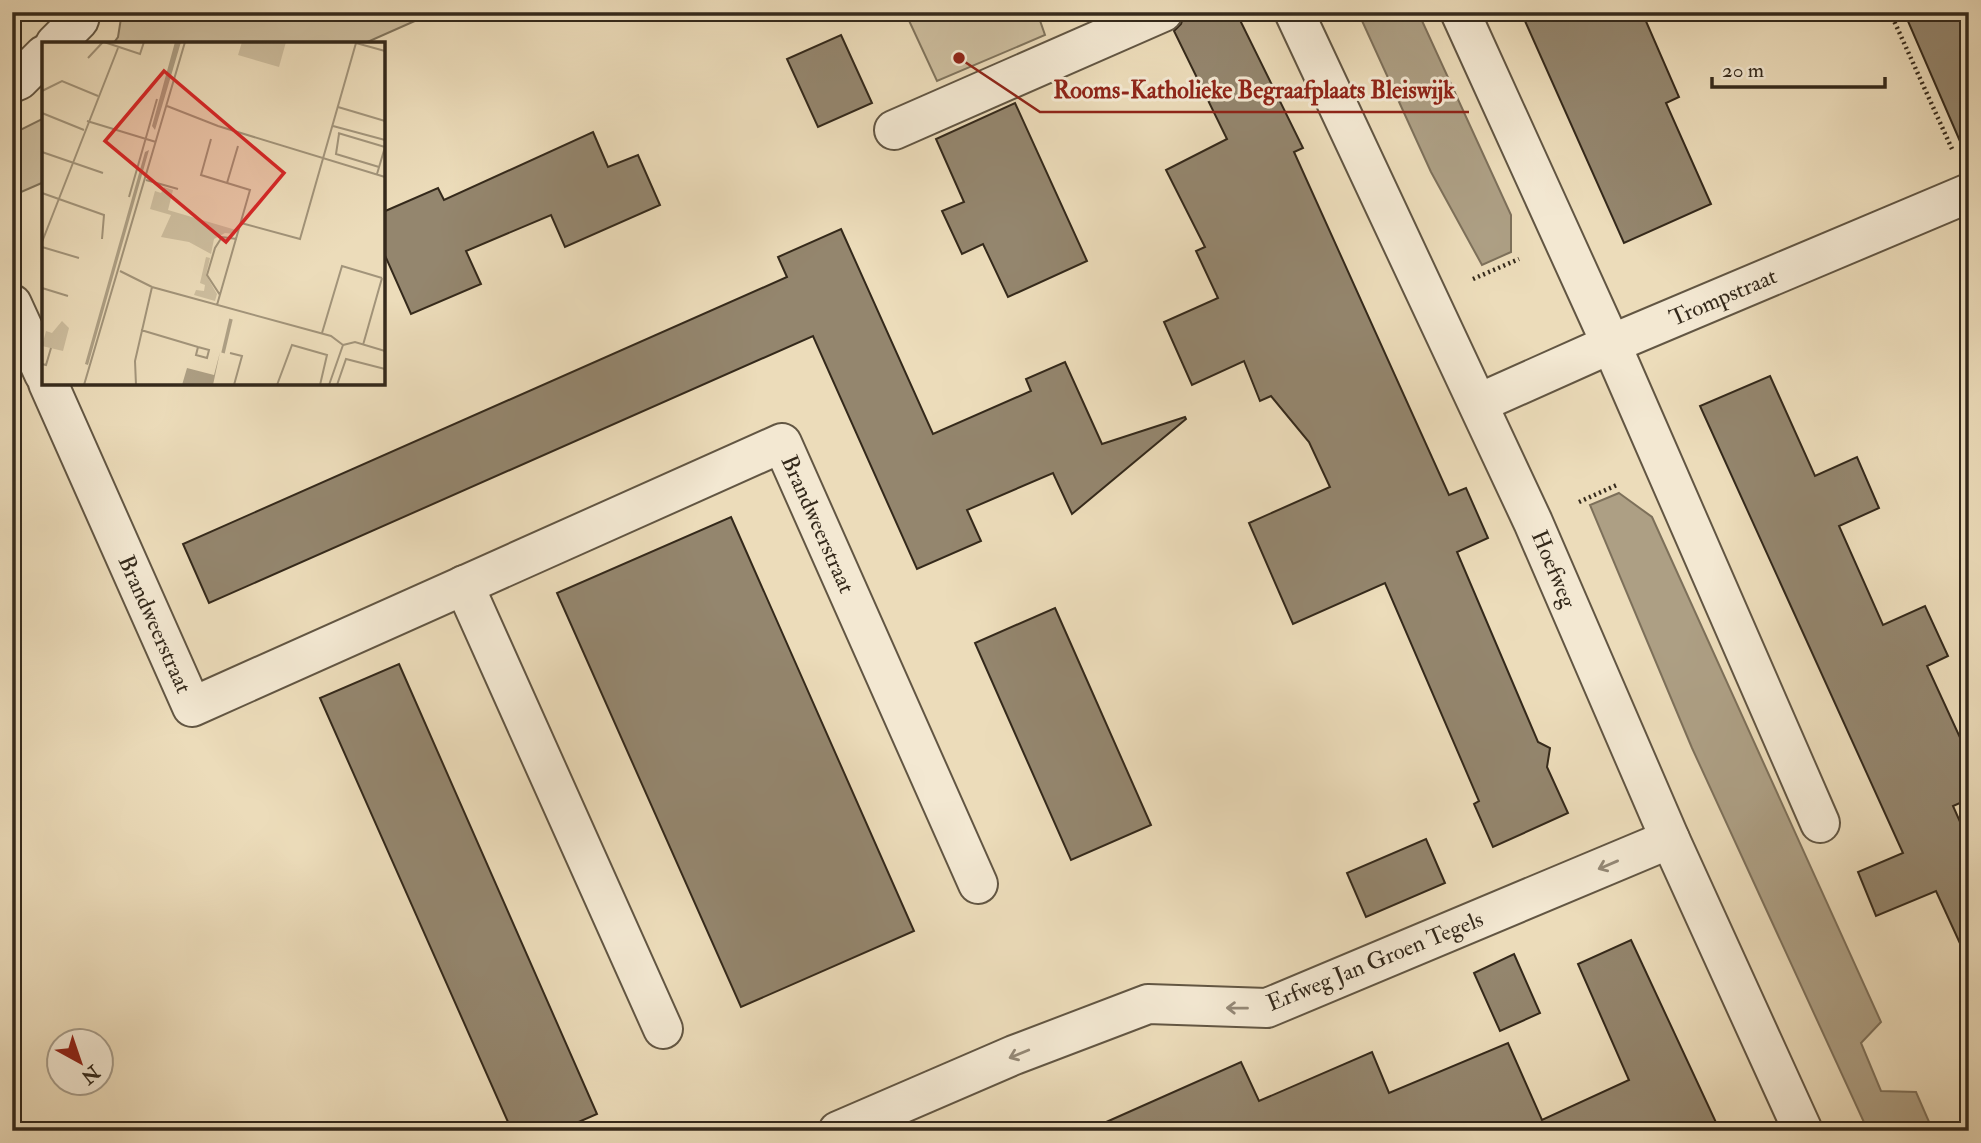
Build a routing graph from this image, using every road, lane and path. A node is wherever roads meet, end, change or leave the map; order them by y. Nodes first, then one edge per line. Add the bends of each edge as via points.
1 (80, 12) edge
2 (1163, 12) edge
3 (1294, 12) edge
4 (1460, 12) edge
5 (1890, 12) edge
6 (57, 42) edge
7 (42, 57) edge
8 (12, 83) edge
9 (894, 131) dead end
10 (1952, 150) dead end
11 (1969, 193) edge
12 (1562, 241) junction
13 (1429, 298) junction
14 (13, 308) edge
15 (1611, 344) junction
16 (42, 370) edge
17 (49, 385) edge
18 (1479, 404) junction
19 (1662, 465) junction
20 (1533, 522) junction
21 (464, 584) junction
22 (1821, 823) dead end
23 (1671, 839) junction
24 (978, 884) dead end
25 (663, 1029) dead end
26 (838, 1131) edge
27 (1803, 1131) edge

1 - 6 street via 79,20
2 - 9 street
3 - 13 street, Hoefweg
4 - 12 street
5 - 10 path
7 - 8 street
11 - 15 street, Trompstraat
12 - 13 path
12 - 15 street
13 - 18 street, Hoefweg
14 - 16 street
15 - 18 street, Trompstraat
15 - 19 street
17 - 21 street, Brandweerstraat via 192,707
18 - 20 street, Hoefweg
19 - 20 path
19 - 22 street
20 - 23 street, Hoefweg
21 - 24 street, Brandweerstraat via 782,443
21 - 25 street
23 -> 26 street, Erfweg Jan Groen Tegels via 1267,1008 1148,1004 1014,1055
23 - 27 street, Hoefweg

